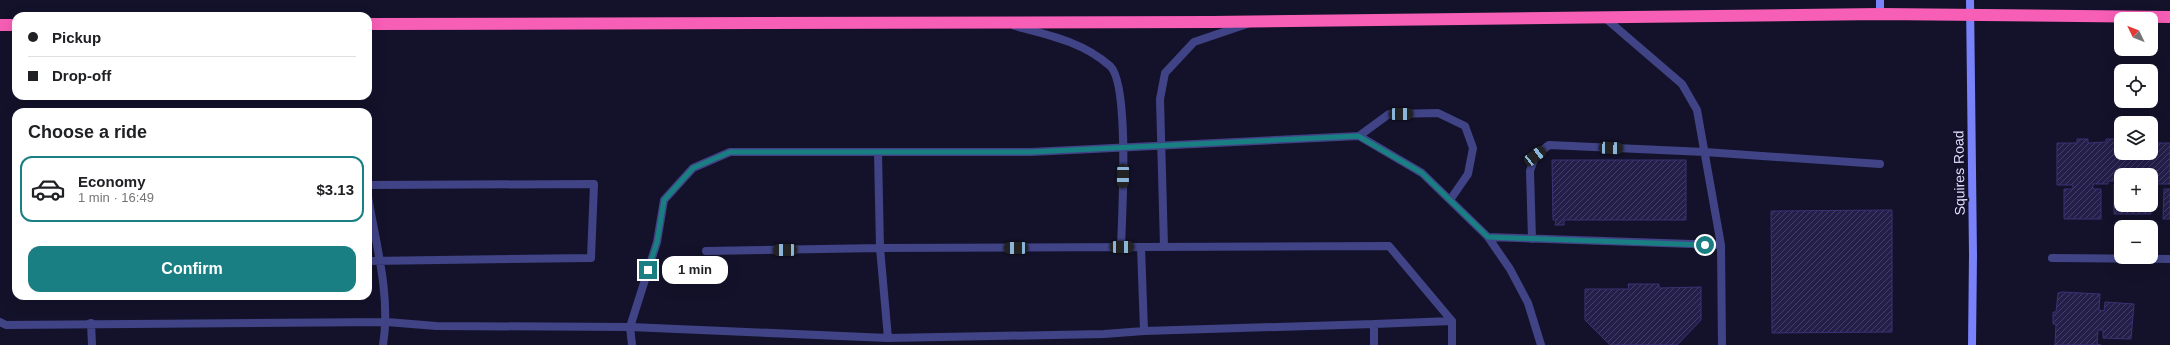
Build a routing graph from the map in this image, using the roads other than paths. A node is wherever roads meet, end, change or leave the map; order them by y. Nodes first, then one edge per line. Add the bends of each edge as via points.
1 (1880, 0) edge
2 (1970, 0) edge
3 (1880, 14) junction
4 (1969, 15) junction
5 (1604, 17) junction
6 (2170, 17) edge
7 (1256, 21) junction
8 (1003, 22) junction
9 (372, 24) edge
10 (0, 25) edge
11 (12, 25) edge
12 (1358, 136) junction
13 (1160, 145) junction
14 (1123, 147) junction
15 (878, 152) junction
16 (1705, 152) junction
17 (1880, 164) dead end
18 (372, 185) edge
19 (1450, 200) junction
20 (372, 220) edge
21 (1488, 237) junction
22 (1532, 239) junction
23 (1721, 245) junction
24 (1122, 247) junction
25 (1141, 247) junction
26 (1164, 247) junction
27 (880, 248) junction
28 (706, 251) dead end
29 (2052, 258) dead end
30 (2170, 259) edge
31 (372, 261) edge
32 (379, 261) junction
33 (1452, 321) junction
34 (0, 322) edge
35 (386, 322) junction
36 (91, 323) junction
37 (1374, 324) junction
38 (630, 327) junction
39 (1144, 331) junction
40 (888, 338) junction
41 (92, 345) edge
42 (383, 345) edge
43 (632, 345) edge
44 (1374, 345) edge
45 (1452, 345) edge
46 (1541, 345) edge
47 (1722, 345) edge
48 (1972, 345) edge

1 - 3 street
2 - 4 street, Squires Road
3 - 4 highway
3 - 5 highway
4 - 6 highway
4 - 48 street, Squires Road
5 - 7 highway
5 - 16 street via 1682,84 1697,110
7 - 8 highway
7 - 13 street via 1194,42 1165,74 1160,99
8 - 9 highway
8 - 14 street via 1072,42 1111,67 1122,102
10 - 11 highway
12 - 13 street
12 - 19 street via 1422,173
12 - 19 street via 1389,114 1438,113 1465,126 1473,148 1468,174
13 - 14 street
13 - 26 street
14 - 15 street via 1031,152
14 - 24 street
15 - 27 street
15 - 38 street via 730,152 693,168 664,200 657,242
16 - 17 street
16 - 22 street via 1549,145 1535,156 1530,171
16 - 23 street
18 - 32 street via 594,184 591,258
19 - 21 street
20 - 32 street
21 - 22 street
21 - 46 street via 1510,269 1528,303
22 - 23 street
23 - 47 street
24 - 25 street
24 - 27 street
25 - 26 street
25 - 39 street
26 - 33 street via 1389,246
27 - 28 street
27 - 40 street
29 - 30 street
31 - 32 street
32 - 35 street
33 - 37 street
33 - 45 street
34 - 36 street via 6,325
35 - 36 street
35 - 38 street via 436,326
35 - 42 street
36 - 41 street
37 - 39 street
37 - 44 street
38 - 40 street
38 - 43 street
39 - 40 street

